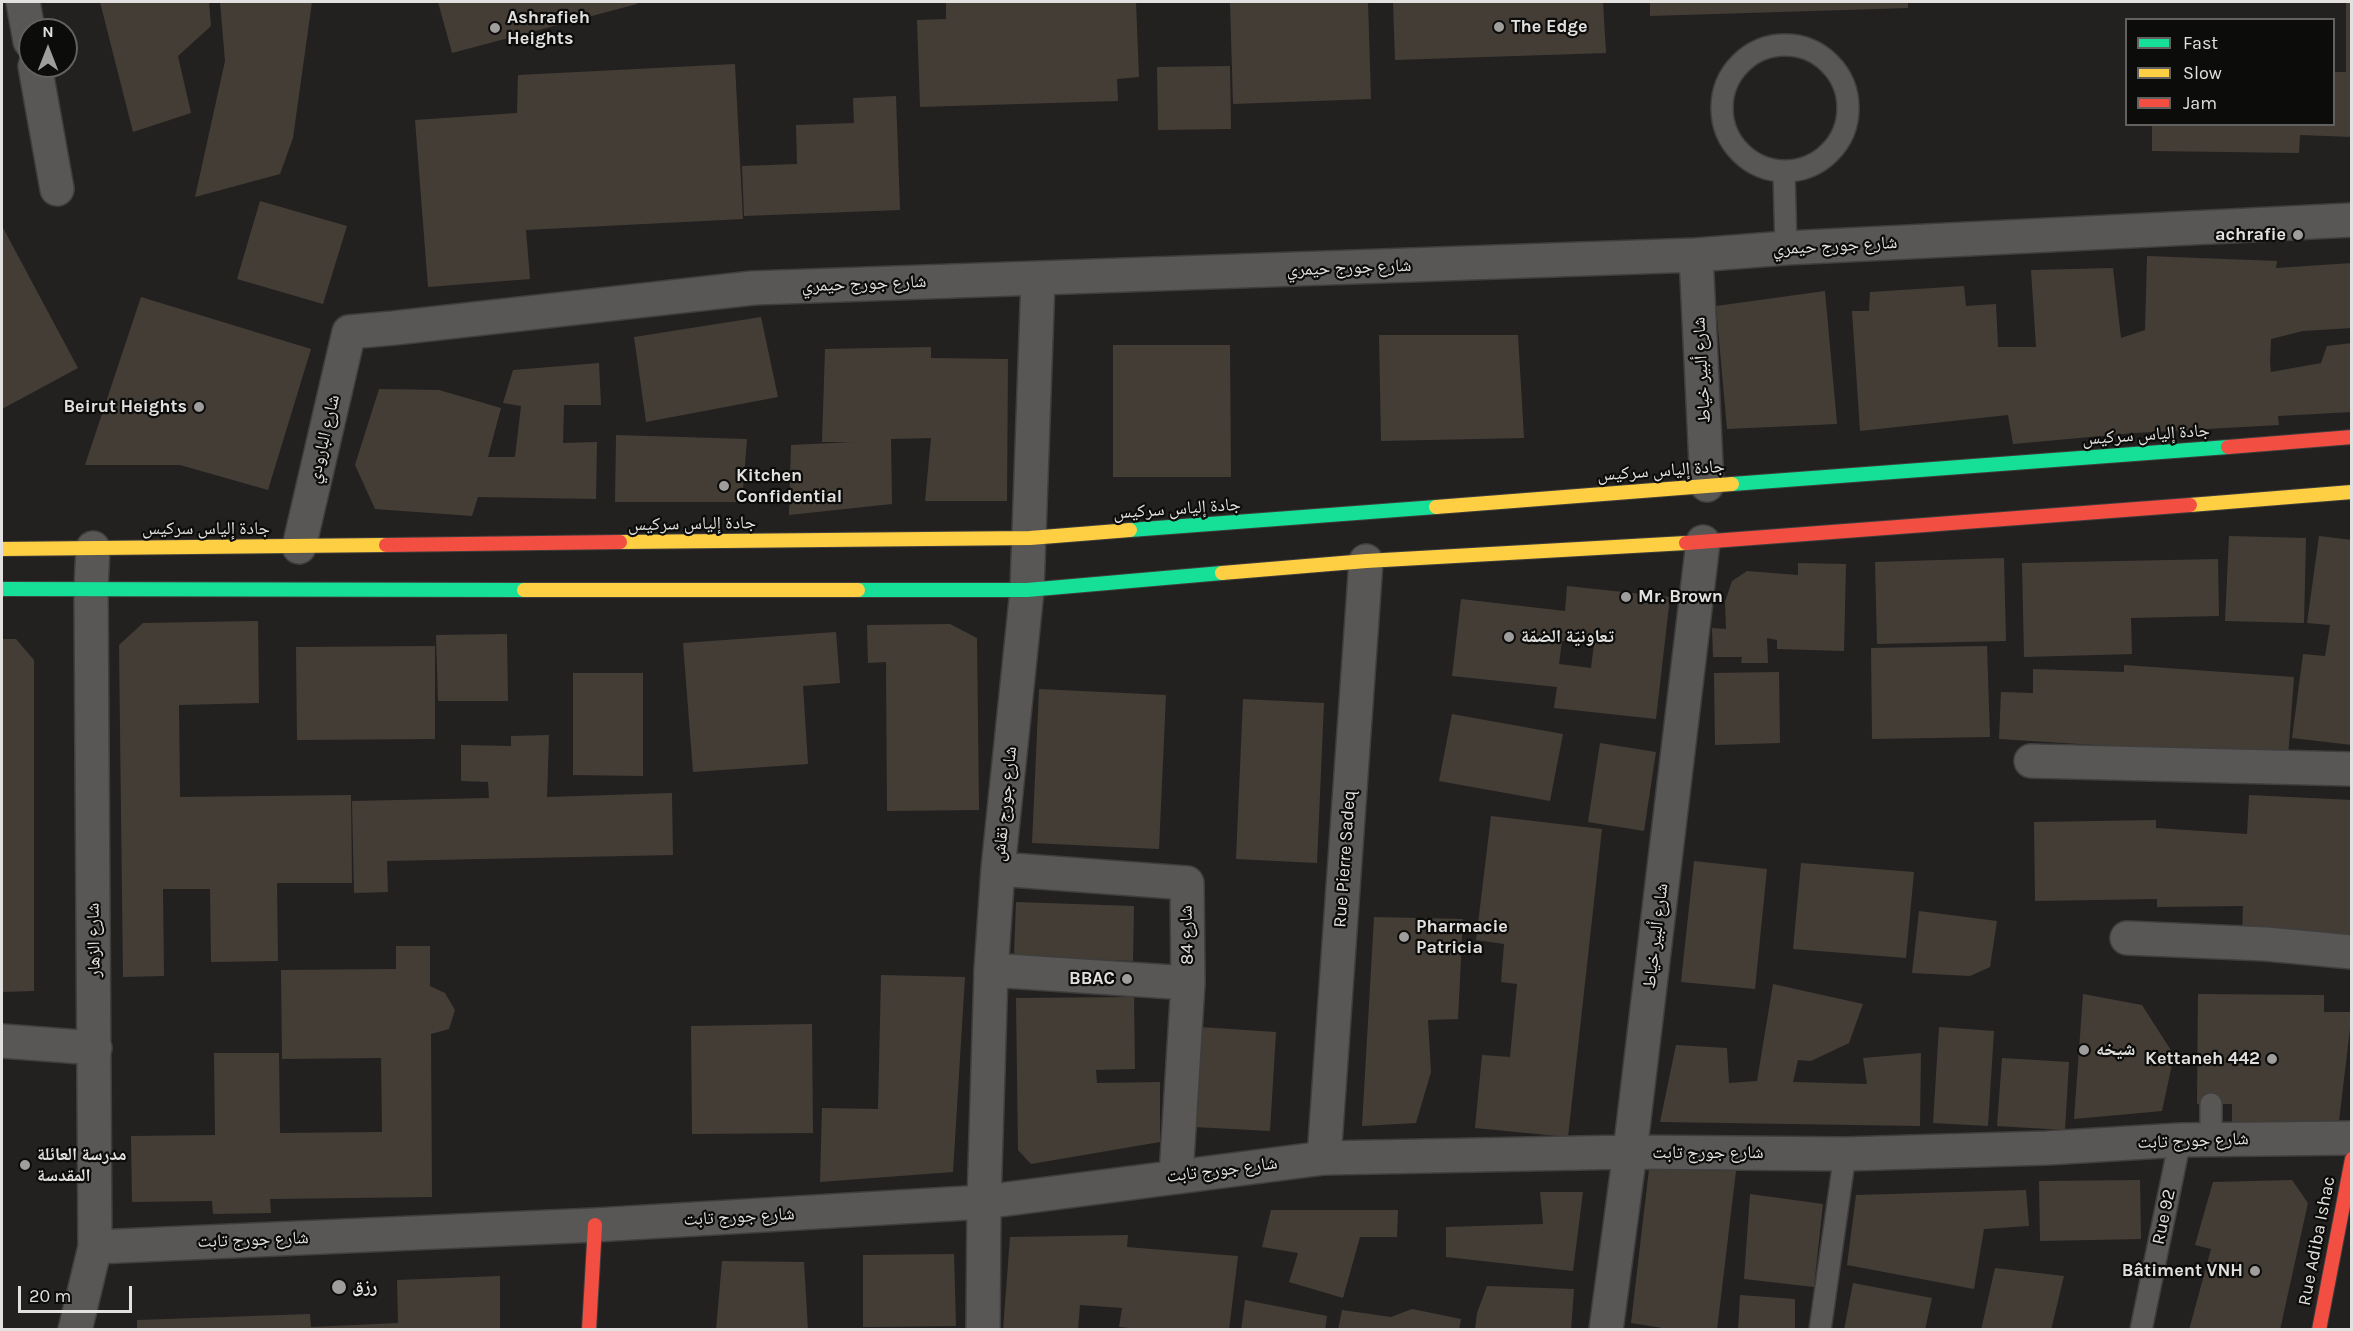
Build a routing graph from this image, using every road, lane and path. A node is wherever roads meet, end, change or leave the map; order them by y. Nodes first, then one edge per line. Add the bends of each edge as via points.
1 (23, 2) edge
2 (26, 18) edge
3 (36, 78) edge
4 (1784, 172) junction
5 (57, 189) dead end
6 (2352, 220) edge
7 (1786, 248) junction
8 (1696, 255) junction
9 (1038, 279) junction
10 (349, 332) joint
11 (2352, 438) edge
12 (1707, 485) junction
13 (2352, 492) edge
14 (1030, 538) junction
15 (1703, 542) junction
16 (299, 547) junction
17 (93, 548) junction
18 (2, 549) edge
19 (1366, 561) junction
20 (91, 588) junction
21 (2, 589) edge
22 (1027, 590) junction
23 (2031, 761) dead end
24 (2352, 769) edge
25 (998, 869) junction
26 (2127, 938) dead end
27 (2352, 952) edge
28 (991, 970) junction
29 (1188, 983) junction
30 (2, 1041) edge
31 (95, 1048) junction
32 (2211, 1104) dead end
33 (2352, 1138) edge
34 (2196, 1139) junction
35 (1630, 1152) junction
36 (1845, 1154) junction
37 (1324, 1158) junction
38 (2352, 1159) edge
39 (1176, 1176) junction
40 (984, 1202) junction
41 (595, 1225) junction
42 (95, 1247) junction
43 (75, 1329) edge
44 (589, 1329) edge
45 (983, 1329) edge
46 (1606, 1329) edge
47 (1820, 1329) edge
48 (2141, 1329) edge
49 (2319, 1329) edge

1 - 2 street
3 - 5 street
4 - 4 lane via 1804,169 1823,159 1837,144 1846,125 1848,105 1844,84 1832,66 1816,53 1796,46 1756,52 1739,65 1727,82 1721,102 1731,142 1763,168
4 - 7 lane
6 - 7 street, شارع جورج حيمري
7 - 8 street, شارع جورج حيمري
8 - 9 street, شارع جورج حيمري
8 - 12 street, شارع ألبير خياط
9 - 10 street, شارع جورج حيمري via 753,288
9 - 14 street, شارع جورج نقاش
10 - 16 street, شارع البارودي
11 - 12 main road, جادة إلياس سركيس
12 - 14 main road, جادة إلياس سركيس
13 - 15 main road
14 - 16 main road, جادة إلياس سركيس
14 - 22 street, شارع جورج نقاش
15 - 19 main road
15 - 35 street, شارع ألبير خياط
16 - 17 main road, جادة إلياس سركيس
17 - 18 main road, جادة إلياس سركيس
17 - 20 street, شارع الزهار
19 - 22 main road
19 - 37 street, Rue Pierre Sadeq
20 - 21 main road
20 - 22 main road
20 - 31 street, شارع الزهار
22 - 25 street, شارع جورج نقاش
23 - 24 street
25 - 28 street, شارع جورج نقاش
25 - 29 street, شارع 84 via 1186,884
26 - 27 street
28 - 29 street
28 - 40 street, شارع جورج نقاش
29 - 39 street, شارع 84
30 - 31 street
31 - 42 street, شارع الزهار
32 - 34 lane, Rue 92
33 - 34 street, شارع جورج تابت
34 - 36 street, شارع جورج تابت
34 - 48 lane, Rue 92
35 - 36 street, شارع جورج تابت
35 - 37 street, شارع جورج تابت
35 - 46 street, شارع ألبير خياط
36 - 47 lane
37 - 39 street, شارع جورج تابت
38 - 49 main road, Rue Adiba Ishac
39 - 40 street, شارع جورج تابت
40 - 41 street, شارع جورج تابت
40 - 45 street, شارع جورج نقاش
41 - 42 street, شارع جورج تابت
41 - 44 main road
42 - 43 street, شارع الزهار

